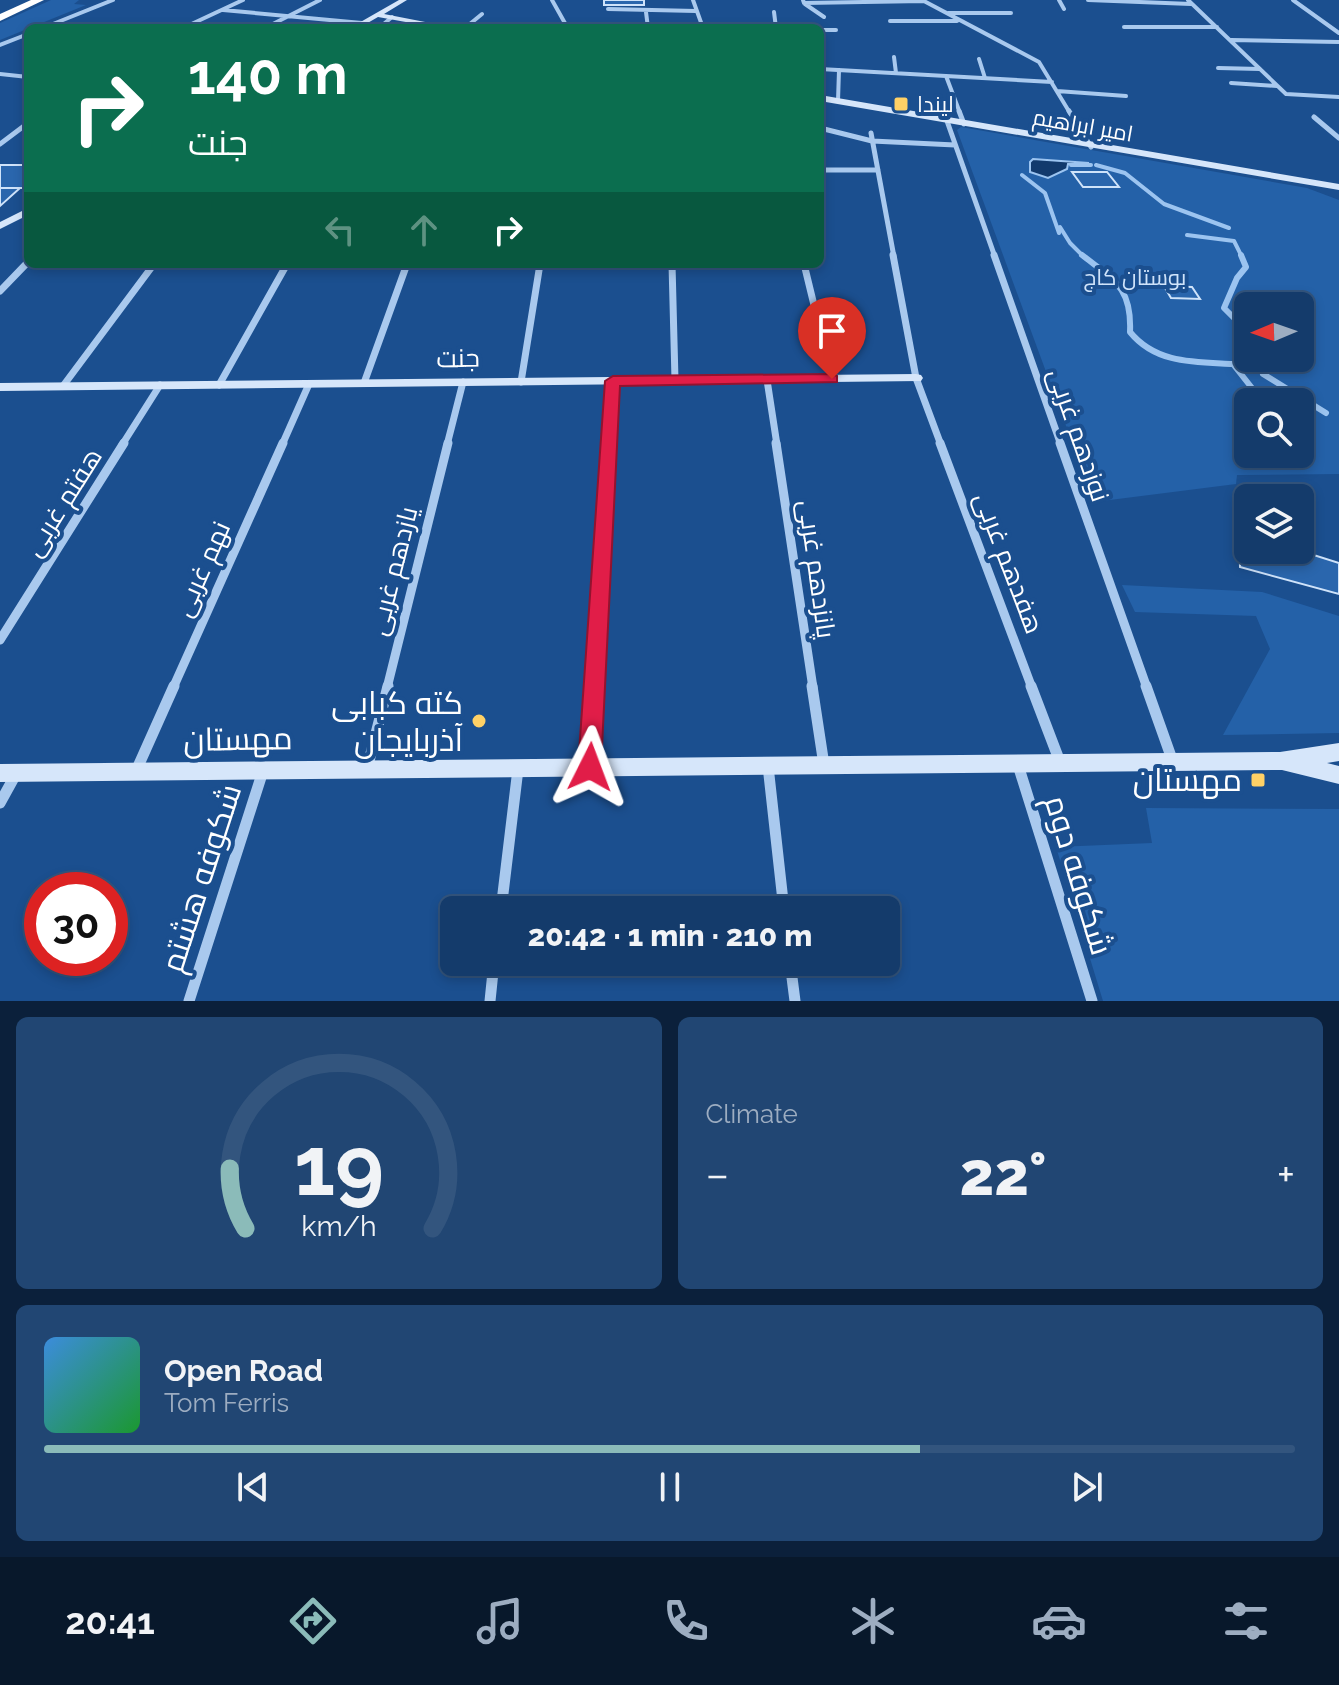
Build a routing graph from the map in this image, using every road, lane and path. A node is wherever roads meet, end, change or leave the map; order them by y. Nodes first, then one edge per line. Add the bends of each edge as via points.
1 (39, 0) edge
2 (113, 0) edge
3 (243, 0) edge
4 (320, 0) edge
5 (404, 0) edge
6 (552, 0) edge
7 (693, 0) edge
8 (1059, 0) edge
9 (1088, 0) edge
10 (1293, 0) edge
11 (923, 1) edge
12 (804, 2) edge
13 (1190, 2) edge
14 (608, 9) dead end
15 (1064, 9) dead end
16 (223, 10) junction
17 (696, 11) junction
18 (646, 12) junction
19 (774, 12) dead end
20 (943, 13) junction
21 (1011, 13) dead end
22 (482, 14) dead end
23 (378, 15) junction
24 (289, 16) junction
25 (392, 17) junction
26 (824, 17) dead end
27 (1154, 17) dead end
28 (0, 18) edge
29 (890, 21) dead end
30 (960, 21) junction
31 (362, 23) joint
32 (53, 24) edge
33 (192, 24) edge
34 (273, 24) edge
35 (384, 24) edge
36 (430, 24) edge
37 (470, 24) edge
38 (565, 24) edge
39 (648, 24) edge
40 (701, 24) edge
41 (776, 24) edge
42 (1124, 27) dead end
43 (1166, 27) junction
44 (1217, 27) junction
45 (824, 30) edge
46 (836, 30) dead end
47 (1339, 33) edge
48 (24, 36) edge
49 (1230, 40) junction
50 (1339, 42) edge
51 (0, 45) edge
52 (894, 57) dead end
53 (979, 59) dead end
54 (1218, 68) dead end
55 (824, 69) edge
56 (1260, 69) junction
57 (839, 70) junction
58 (896, 73) junction
59 (0, 74) edge
60 (946, 76) junction
61 (24, 77) edge
62 (985, 78) junction
63 (1052, 82) junction
64 (1231, 83) dead end
65 (1277, 86) junction
66 (1057, 91) junction
67 (1126, 96) dead end
68 (1339, 97) edge
69 (824, 99) edge
70 (838, 101) junction
71 (1314, 117) dead end
72 (947, 121) junction
73 (964, 124) junction
74 (24, 126) edge
75 (824, 129) edge
76 (872, 137) junction
77 (1339, 138) edge
78 (0, 144) edge
79 (955, 145) junction
80 (1091, 147) junction
81 (824, 170) edge
82 (878, 170) junction
83 (1339, 187) edge
84 (24, 213) edge
85 (0, 226) edge
86 (24, 266) edge
87 (151, 268) edge
88 (285, 268) edge
89 (406, 268) edge
90 (539, 268) edge
91 (672, 268) edge
92 (805, 268) edge
93 (0, 291) edge
94 (916, 378) junction
95 (832, 379) junction
96 (675, 380) junction
97 (767, 380) junction
98 (613, 381) junction
99 (463, 382) junction
100 (521, 382) junction
101 (364, 383) junction
102 (309, 384) junction
103 (160, 385) junction
104 (219, 385) junction
105 (63, 386) junction
106 (0, 387) edge
107 (0, 640) edge
108 (1339, 752) edge
109 (1280, 761) junction
110 (1173, 762) junction
111 (1061, 763) junction
112 (1017, 764) junction
113 (824, 765) junction
114 (768, 766) junction
115 (590, 767) junction
116 (518, 768) junction
117 (367, 769) junction
118 (263, 770) junction
119 (136, 772) junction
120 (8, 773) edge
121 (1339, 775) edge
122 (0, 803) edge
123 (503, 896) edge
124 (782, 896) edge
125 (493, 976) edge
126 (792, 976) edge
127 (189, 1001) edge
128 (490, 1001) edge
129 (795, 1001) edge
130 (1092, 1001) edge

1 - 28 highway
2 - 32 street
3 - 16 street
4 - 24 street
5 - 23 street
6 - 38 street
7 - 17 street
8 - 15 street
9 - 13 street
10 - 47 street
11 - 12 street
11 - 20 street
12 - 26 street
13 - 44 street
14 - 18 street
16 - 24 street
16 - 33 street
17 - 18 street
17 - 40 street
18 - 39 street
19 - 41 street
20 - 21 street
20 - 30 street
22 - 37 street
23 - 25 street
23 - 31 street
24 - 31 street
24 - 34 street
25 - 35 street
25 - 36 street
27 - 43 street
29 - 30 street
30 - 63 street via 1033,57
42 - 43 street
43 - 44 street
44 - 49 street
45 - 46 street
48 - 51 street
49 - 50 street
49 - 56 street
52 - 58 street
53 - 62 street
54 - 56 street
55 - 57 street
56 - 65 street
57 - 58 street
57 - 70 street
58 - 60 street
59 - 61 street
60 - 62 street
60 - 73 street
62 - 63 street
63 - 66 street
64 - 65 street
65 - 68 street via 1290,96
66 - 67 street
66 - 80 street
69 - 70 street, امیر ابراهیم
70 - 72 street, امیر ابراهیم
71 - 77 street
72 - 73 street, امیر ابراهیم
72 - 79 street, نوزدهم غربی
73 - 80 street, امیر ابراهیم
74 - 78 street
75 - 76 street
76 - 79 street
76 - 82 street, هفدهم غربی
79 - 110 street, نوزدهم غربی
80 - 83 street, امیر ابراهیم
81 - 82 street
82 - 94 street, هفدهم غربی
84 - 85 street
86 - 93 street
87 - 105 street
88 - 104 street
89 - 101 street
90 - 100 street
91 - 96 street
92 - 95 street
94 - 95 street, جنت
94 - 111 street, هفدهم غربی
95 - 97 street, جنت
96 - 97 street, جنت
96 - 98 street, جنت
97 - 113 street, پانزدهم غربی
98 - 100 street, جنت
98 - 115 street
99 - 100 street, جنت
99 - 101 street, جنت
99 - 117 street, یازدهم غربی
101 - 102 street, جنت
102 - 104 street, جنت
102 - 119 street, نهم غربی
103 - 104 street, جنت
103 - 105 street, جنت
103 - 107 street, هفتم غربی
105 - 106 street, جنت
108 - 109 street, مهستان
109 - 110 street, مهستان
109 - 121 street
110 - 111 street, مهستان
111 - 112 street, مهستان
112 - 113 street, مهستان
112 - 130 street, شکوفه دوم
113 - 114 street, مهستان
114 - 115 street, مهستان
114 - 124 street
115 - 116 street, مهستان
116 - 117 street, مهستان
116 - 123 street
117 - 118 street, مهستان
118 - 119 street, مهستان
118 - 127 street, شکوفه هشتم
119 - 120 street, مهستان
120 - 122 street
125 - 128 street
126 - 129 street

